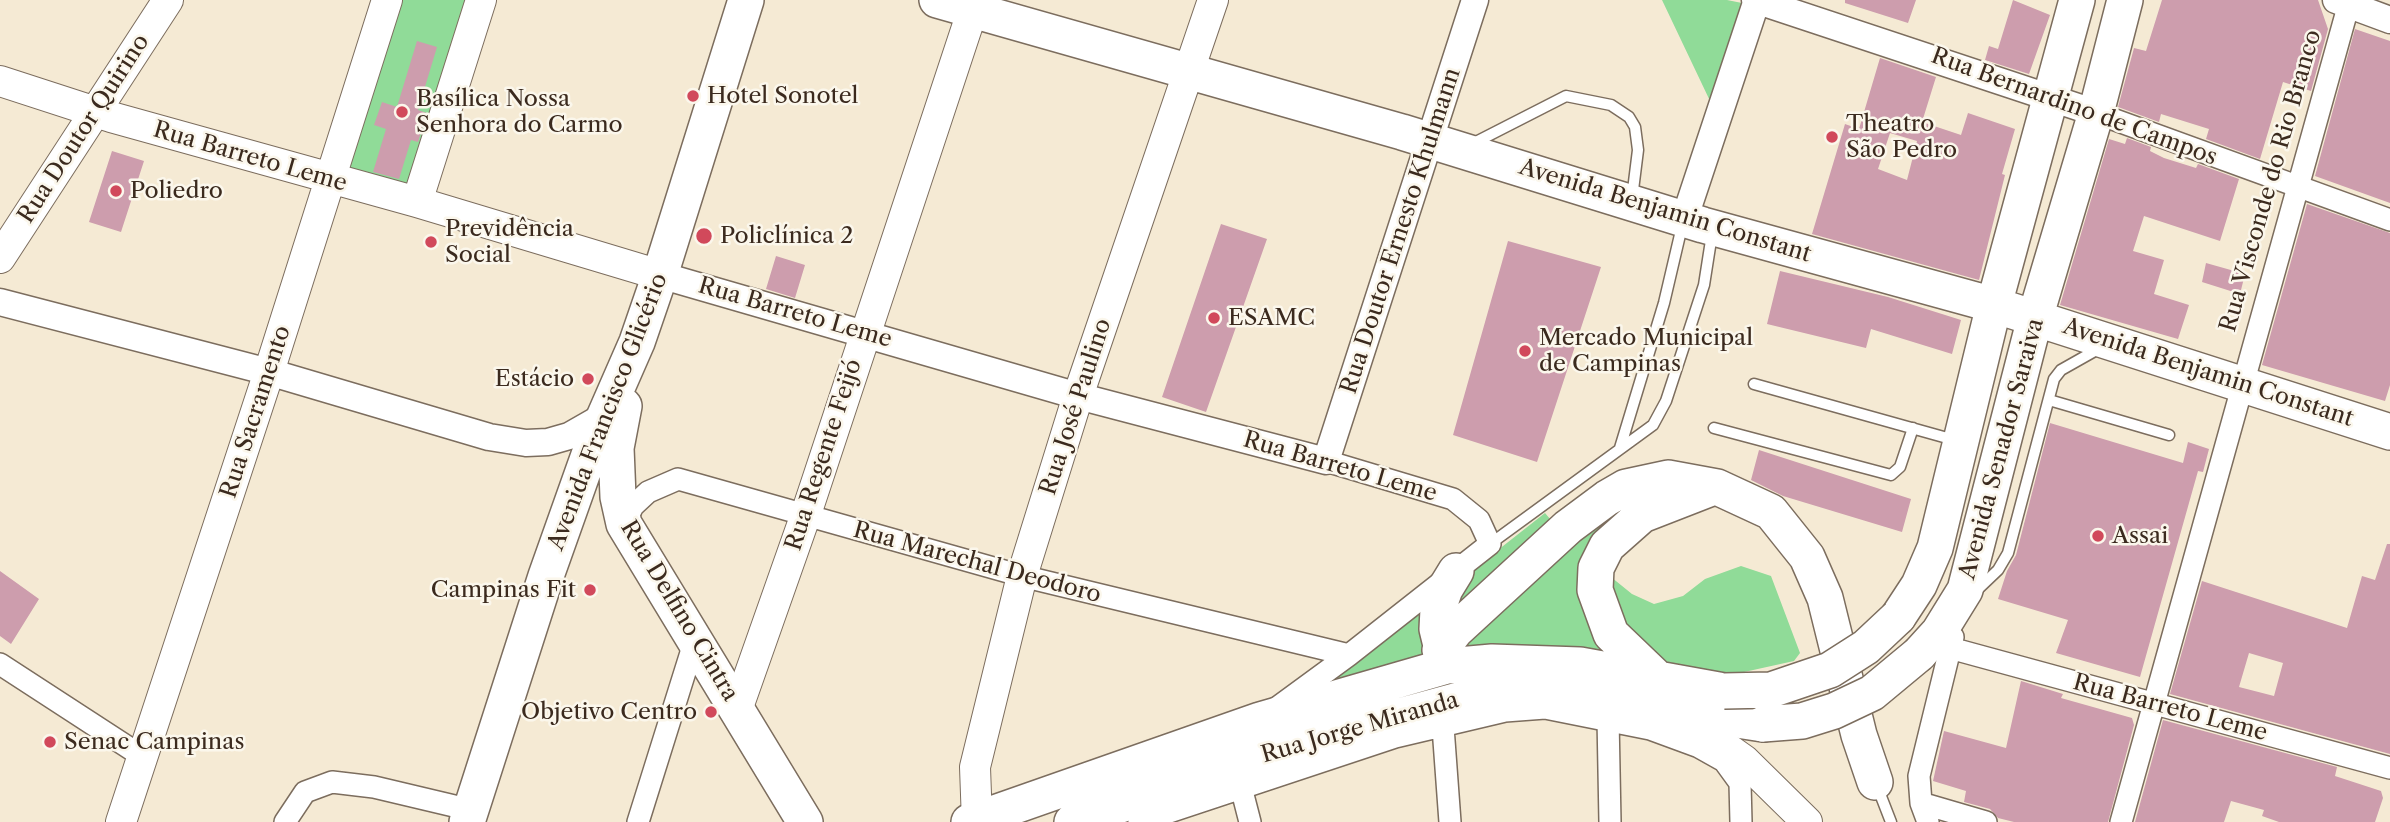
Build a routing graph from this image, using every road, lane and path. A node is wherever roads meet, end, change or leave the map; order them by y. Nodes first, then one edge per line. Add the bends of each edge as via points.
1 (169, 0) edge
2 (387, 0) edge
3 (481, 0) edge
4 (746, 0) edge
5 (937, 0) edge
6 (1213, 0) edge
7 (1475, 0) edge
8 (1756, 0) edge
9 (2077, 0) edge
10 (2125, 0) edge
11 (2345, 1) edge
12 (974, 5) edge
13 (2390, 20) edge
14 (1191, 72) junction
15 (0, 81) edge
16 (2050, 99) junction
17 (96, 113) junction
18 (2096, 113) junction
19 (1445, 146) junction
20 (329, 180) junction
21 (2297, 189) junction
22 (417, 202) junction
23 (1632, 203) junction
24 (2390, 220) edge
25 (1698, 224) junction
26 (0, 258) edge
27 (660, 275) junction
28 (0, 302) edge
29 (1994, 305) junction
30 (2035, 318) junction
31 (864, 333) junction
32 (2111, 341) junction
33 (637, 342) junction
34 (270, 372) junction
35 (1754, 383) dead end
36 (2242, 385) junction
37 (1077, 396) junction
38 (2049, 400) junction
39 (604, 416) junction
40 (1714, 428) dead end
41 (1913, 428) junction
42 (2390, 432) edge
43 (2169, 435) dead end
44 (1961, 441) junction
45 (1620, 449) junction
46 (1326, 461) junction
47 (1717, 486) junction
48 (805, 517) junction
49 (624, 524) junction
50 (1490, 544) junction
51 (1456, 571) junction
52 (1022, 576) junction
53 (1963, 597) junction
54 (695, 640) junction
55 (1935, 651) junction
56 (1349, 655) junction
57 (1443, 658) junction
58 (0, 664) edge
59 (1724, 691) joint
60 (1481, 694) junction
61 (1658, 694) junction
62 (2154, 703) junction
63 (737, 710) junction
64 (1608, 718) junction
65 (1260, 720) junction
66 (1443, 727) junction
67 (143, 757) junction
68 (2390, 768) edge
69 (1875, 782) joint
70 (1241, 788) junction
71 (1925, 813) edge
72 (469, 816) edge
73 (974, 821) edge
74 (121, 822) edge
75 (285, 822) edge
76 (638, 822) edge
77 (805, 822) edge
78 (1072, 822) edge
79 (1139, 822) edge
80 (1250, 822) edge
81 (1450, 822) edge
82 (1609, 822) edge
83 (1741, 822) edge
84 (1807, 822) edge
85 (1891, 822) edge
86 (1986, 822) edge
87 (2120, 822) edge

1 - 17 main road, Rua Doutor Quirino
2 - 20 main road, Rua Sacramento
3 - 22 main road
4 - 27 main road, Avenida Francisco Glicério
5 - 12 main road, Avenida Benjamin Constant
6 - 14 main road, Rua José Paulino
7 - 19 street, Rua Doutor Ernesto Khulmann
8 - 16 street, Rua Bernardino de Campos
8 - 25 street
9 - 16 main road, Avenida Senador Saraiva
10 - 18 main road, Avenida Senador Saraiva
11 - 13 street
11 - 21 street, Rua Visconde do Rio Branco
12 - 14 main road, Avenida Benjamin Constant
12 - 31 main road, Rua Regente Feijó
14 - 19 main road, Avenida Benjamin Constant
14 - 37 main road, Rua José Paulino
15 - 17 main road, Rua Barreto Leme
16 - 18 street, Rua Bernardino de Campos
16 - 29 main road, Avenida Senador Saraiva
17 - 20 main road, Rua Barreto Leme
17 - 26 main road, Rua Doutor Quirino
18 - 21 street, Rua Bernardino de Campos
18 - 30 main road, Avenida Senador Saraiva
19 - 23 main road, Avenida Benjamin Constant
19 - 23 lane via 1566,96 1611,105 1629,117 1634,127 1638,150
19 - 46 street, Rua Doutor Ernesto Khulmann
20 - 22 main road, Rua Barreto Leme
20 - 34 main road, Rua Sacramento
21 - 24 street, Rua Bernardino de Campos
21 - 36 street, Rua Visconde do Rio Branco
22 - 27 main road, Rua Barreto Leme
23 - 25 main road, Avenida Benjamin Constant
25 - 29 main road, Avenida Benjamin Constant
25 - 45 lane via 1664,303
25 - 45 lane via 1704,285 1666,401 1653,425
27 - 31 street, Rua Barreto Leme
27 - 33 main road, Avenida Francisco Glicério
28 - 34 street
29 - 30 main road, Avenida Benjamin Constant
29 - 44 main road, Avenida Senador Saraiva
30 - 32 main road, Avenida Benjamin Constant
30 - 53 main road, Avenida Senador Saraiva
31 - 37 street, Rua Barreto Leme
31 - 48 main road, Rua Regente Feijó
32 - 36 main road, Avenida Benjamin Constant
32 - 38 lane via 2061,370
33 - 39 main road, Avenida Francisco Glicério
33 - 49 main road, Rua Delfino Cintra via 616,448
34 - 39 street via 489,437 526,443 569,436
34 - 67 main road, Rua Sacramento
35 - 41 lane
36 - 42 main road, Avenida Benjamin Constant
36 - 62 street, Rua Visconde do Rio Branco
37 - 46 street, Rua Barreto Leme
37 - 52 main road, Rua José Paulino
38 - 43 lane
38 - 53 lane via 2008,553 1998,570
39 - 72 main road, Avenida Francisco Glicério via 546,576
40 - 41 lane via 1891,475 1900,467
41 - 44 lane
44 - 59 main road, Avenida Senador Saraiva, bridge via 1935,548 1898,617 1866,647 1830,670 1771,690
45 - 50 lane
46 - 50 street, Rua Barreto Leme via 1453,499 1479,520
47 - 57 main road via 1668,478 1616,493 1568,527 1456,630
47 - 61 main road via 1642,515 1607,546 1596,568 1595,590 1611,634
47 - 69 main road via 1771,512 1807,557 1825,598
48 - 49 street, Rua Marechal Deodoro via 678,480 648,492 633,506
48 - 52 street, Rua Marechal Deodoro
48 - 63 main road, Rua Regente Feijó
49 - 54 main road, Rua Delfino Cintra
50 - 51 street, Rua Jorge Miranda
51 - 56 street, Rua Jorge Miranda
51 - 57 main road via 1438,608
52 - 56 street, Rua Marechal Deodoro
52 - 73 main road, Rua José Paulino via 975,766
53 - 55 main road, Avenida Senador Saraiva via 1939,632
54 - 63 main road, Rua Delfino Cintra
54 - 76 street
55 - 61 main road, Avenida Senador Saraiva, bridge via 1872,693 1802,721 1763,724
55 - 62 street, Rua Barreto Leme
55 - 71 street via 1919,776
56 - 65 street, Rua Jorge Miranda
57 - 60 main road via 1456,678
57 - 61 main road, Rua Jorge Miranda via 1580,665
57 - 65 main road, Rua Jorge Miranda
58 - 67 street
59 - 61 main road, Rua Jorge Miranda
60 - 61 main road, Rua Jorge Miranda
60 - 78 main road, Rua Jorge Miranda via 1286,747
61 - 84 main road via 1744,760
62 - 68 street, Rua Barreto Leme
62 - 87 street, Rua Visconde do Rio Branco
63 - 77 main road, Rua Delfino Cintra
64 - 66 street, Rua Jorge Miranda via 1545,708 1505,711
64 - 82 street
64 - 83 street, Rua Jorge Miranda via 1699,747 1724,761 1740,783
65 - 73 main road, Rua Jorge Miranda
66 - 70 street, Rua Jorge Miranda via 1395,737
66 - 81 street
67 - 74 main road, Rua Sacramento
69 - 85 lane
70 - 79 street, Rua Jorge Miranda
70 - 80 street
71 - 86 street
72 - 75 street via 373,787 332,782 305,792

